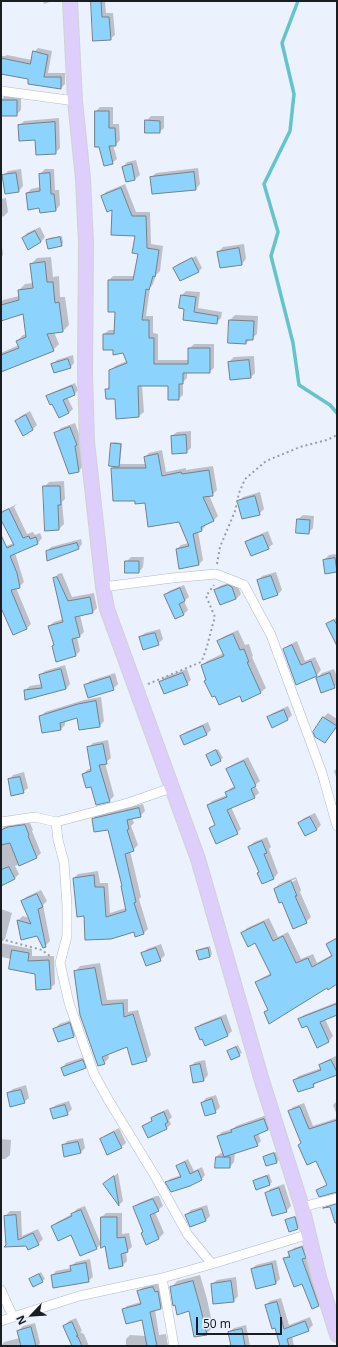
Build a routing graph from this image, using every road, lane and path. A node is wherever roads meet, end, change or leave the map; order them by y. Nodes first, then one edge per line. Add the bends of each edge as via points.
1 (70, 1) edge
2 (1, 91) edge
3 (75, 101) junction
4 (337, 435) edge
5 (216, 574) junction
6 (103, 587) junction
7 (136, 690) junction
8 (171, 788) junction
9 (1, 822) edge
10 (56, 822) junction
11 (337, 826) edge
12 (1, 939) edge
13 (60, 963) junction
14 (337, 1198) edge
15 (302, 1207) junction
16 (309, 1234) junction
17 (212, 1264) junction
18 (162, 1278) junction
19 (1, 1290) edge
20 (13, 1318) junction
21 (1, 1321) edge
22 (337, 1335) edge
23 (174, 1346) edge

1 - 3 main road
2 - 3 street
3 - 6 main road via 83,179 87,442
4 - 5 path via 266,461 245,479 220,548
5 - 6 street
5 - 7 path via 213,587 206,596 215,617 207,650 201,662
5 - 11 street via 244,585 271,635 322,773
6 - 7 main road via 107,609
7 - 8 main road
8 - 10 street via 128,803
8 - 15 main road via 198,859 262,1081
9 - 10 street via 35,817
10 - 13 street via 64,862 67,905 67,936
12 - 13 path via 42,950
13 - 17 street via 69,1003 94,1074 188,1236
14 - 15 street
15 - 16 main road
16 - 17 street
16 - 22 main road
17 - 18 street
18 - 20 street via 79,1296
18 - 23 street
19 - 20 street
20 - 21 street

